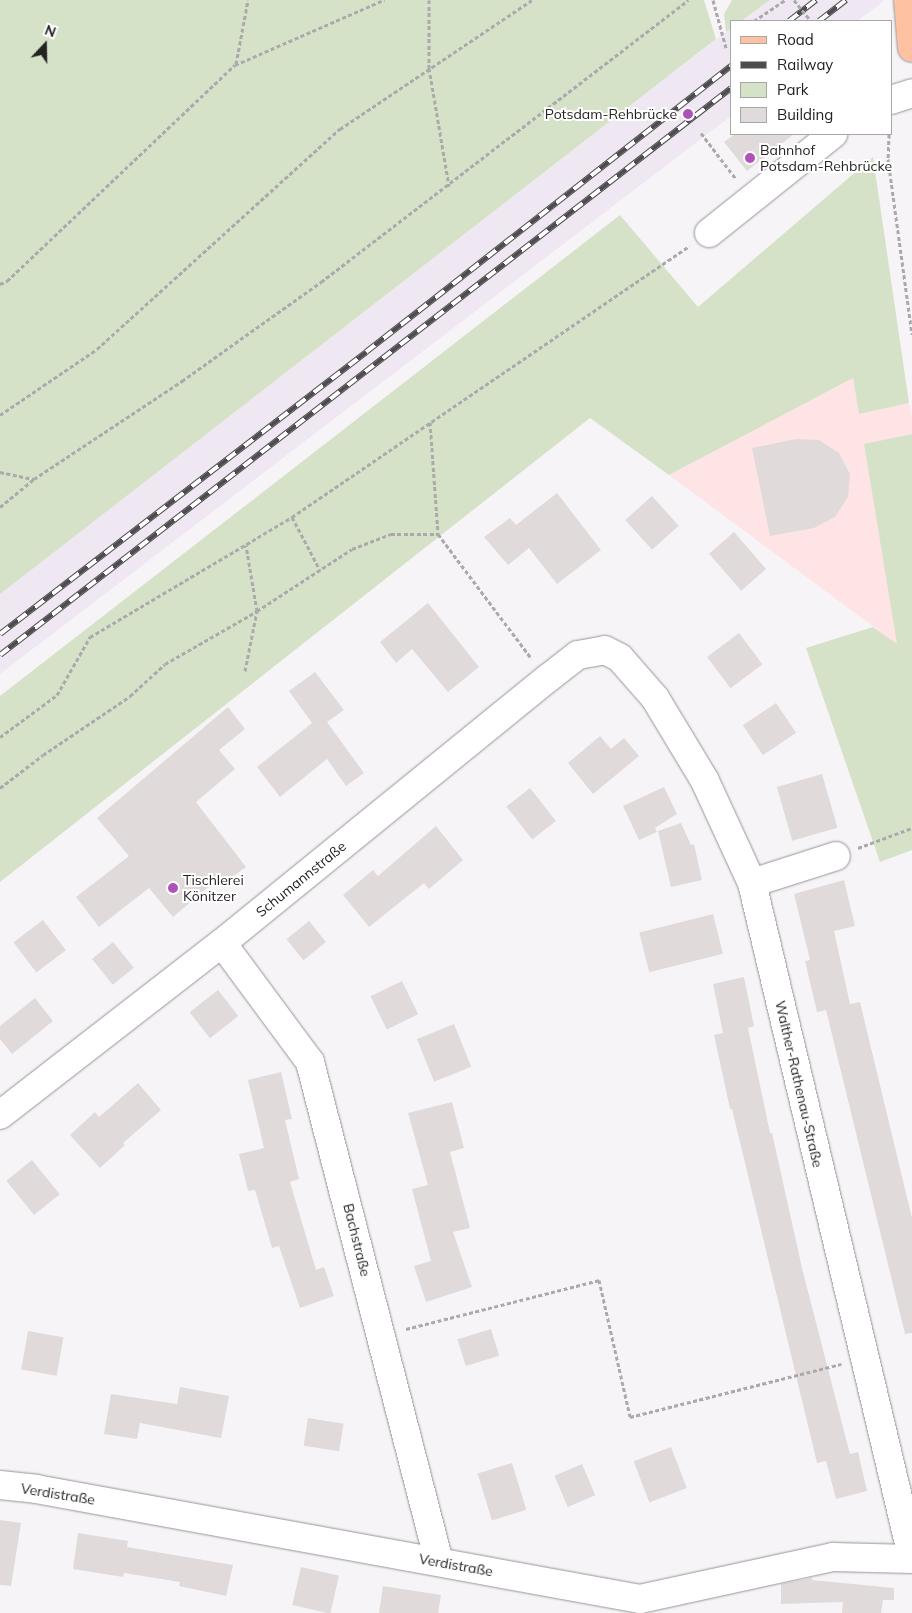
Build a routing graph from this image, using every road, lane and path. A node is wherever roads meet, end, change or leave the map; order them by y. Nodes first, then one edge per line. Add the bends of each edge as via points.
1 (248, 0) edge
2 (384, 0) edge
3 (428, 0) edge
4 (532, 0) edge
5 (688, 0) edge
6 (785, 0) edge
7 (794, 0) edge
8 (908, 0) edge
9 (715, 1) edge
10 (755, 20) edge
11 (810, 20) edge
12 (726, 48) dead end
13 (912, 48) edge
14 (236, 65) junction
15 (429, 68) junction
16 (912, 93) edge
17 (892, 100) edge
18 (702, 134) dead end
19 (832, 135) edge
20 (889, 135) edge
21 (449, 186) junction
22 (750, 198) junction
23 (709, 233) joint
24 (0, 284) edge
25 (912, 334) edge
26 (0, 415) edge
27 (430, 422) junction
28 (0, 472) edge
29 (34, 479) junction
30 (0, 507) edge
31 (292, 517) junction
32 (438, 534) junction
33 (246, 545) junction
34 (320, 570) junction
35 (256, 611) junction
36 (605, 650) joint
37 (245, 670) dead end
38 (547, 679) junction
39 (0, 737) edge
40 (0, 788) edge
41 (912, 828) edge
42 (836, 856) joint
43 (752, 883) junction
44 (222, 943) junction
45 (0, 1116) edge
46 (381, 1335) junction
47 (864, 1358) junction
48 (0, 1486) edge
49 (912, 1558) edge
50 (439, 1562) junction

1 - 14 path
2 - 14 path
3 - 15 path
4 - 15 path
5 - 21 path
6 - 10 path
7 - 11 path, bridge
8 - 13 main road
9 - 12 path
14 - 24 path
15 - 21 path
15 - 26 path via 340,129 97,349
16 - 17 street
18 - 22 path
19 - 22 street
20 - 25 path via 888,158
21 - 29 path via 182,381
22 - 23 street
23 - 27 path
27 - 31 path
27 - 32 path
28 - 29 path
29 - 30 path
31 - 33 path
31 - 34 path
32 - 34 path via 391,534 352,549
32 - 38 path
33 - 35 path
33 - 39 path via 90,638 57,695
34 - 35 path
35 - 37 path
35 - 40 path via 165,664 130,696 42,755
36 - 38 street, Schumannstraße via 578,655
36 - 43 street, Walther-Rathenau-Straße via 620,658 655,698 705,781
38 - 44 street, Schumannstraße
41 - 42 path
42 - 43 street
43 - 47 street, Walther-Rathenau-Straße
44 - 45 street, Schumannstraße
44 - 46 street, Bachstraße via 310,1062
46 - 47 path via 598,1280 630,1417
46 - 50 street, Bachstraße
47 - 49 street, Walther-Rathenau-Straße
48 - 50 street, Verdistraße via 36,1489
49 - 50 street, Verdistraße via 832,1557 640,1599

